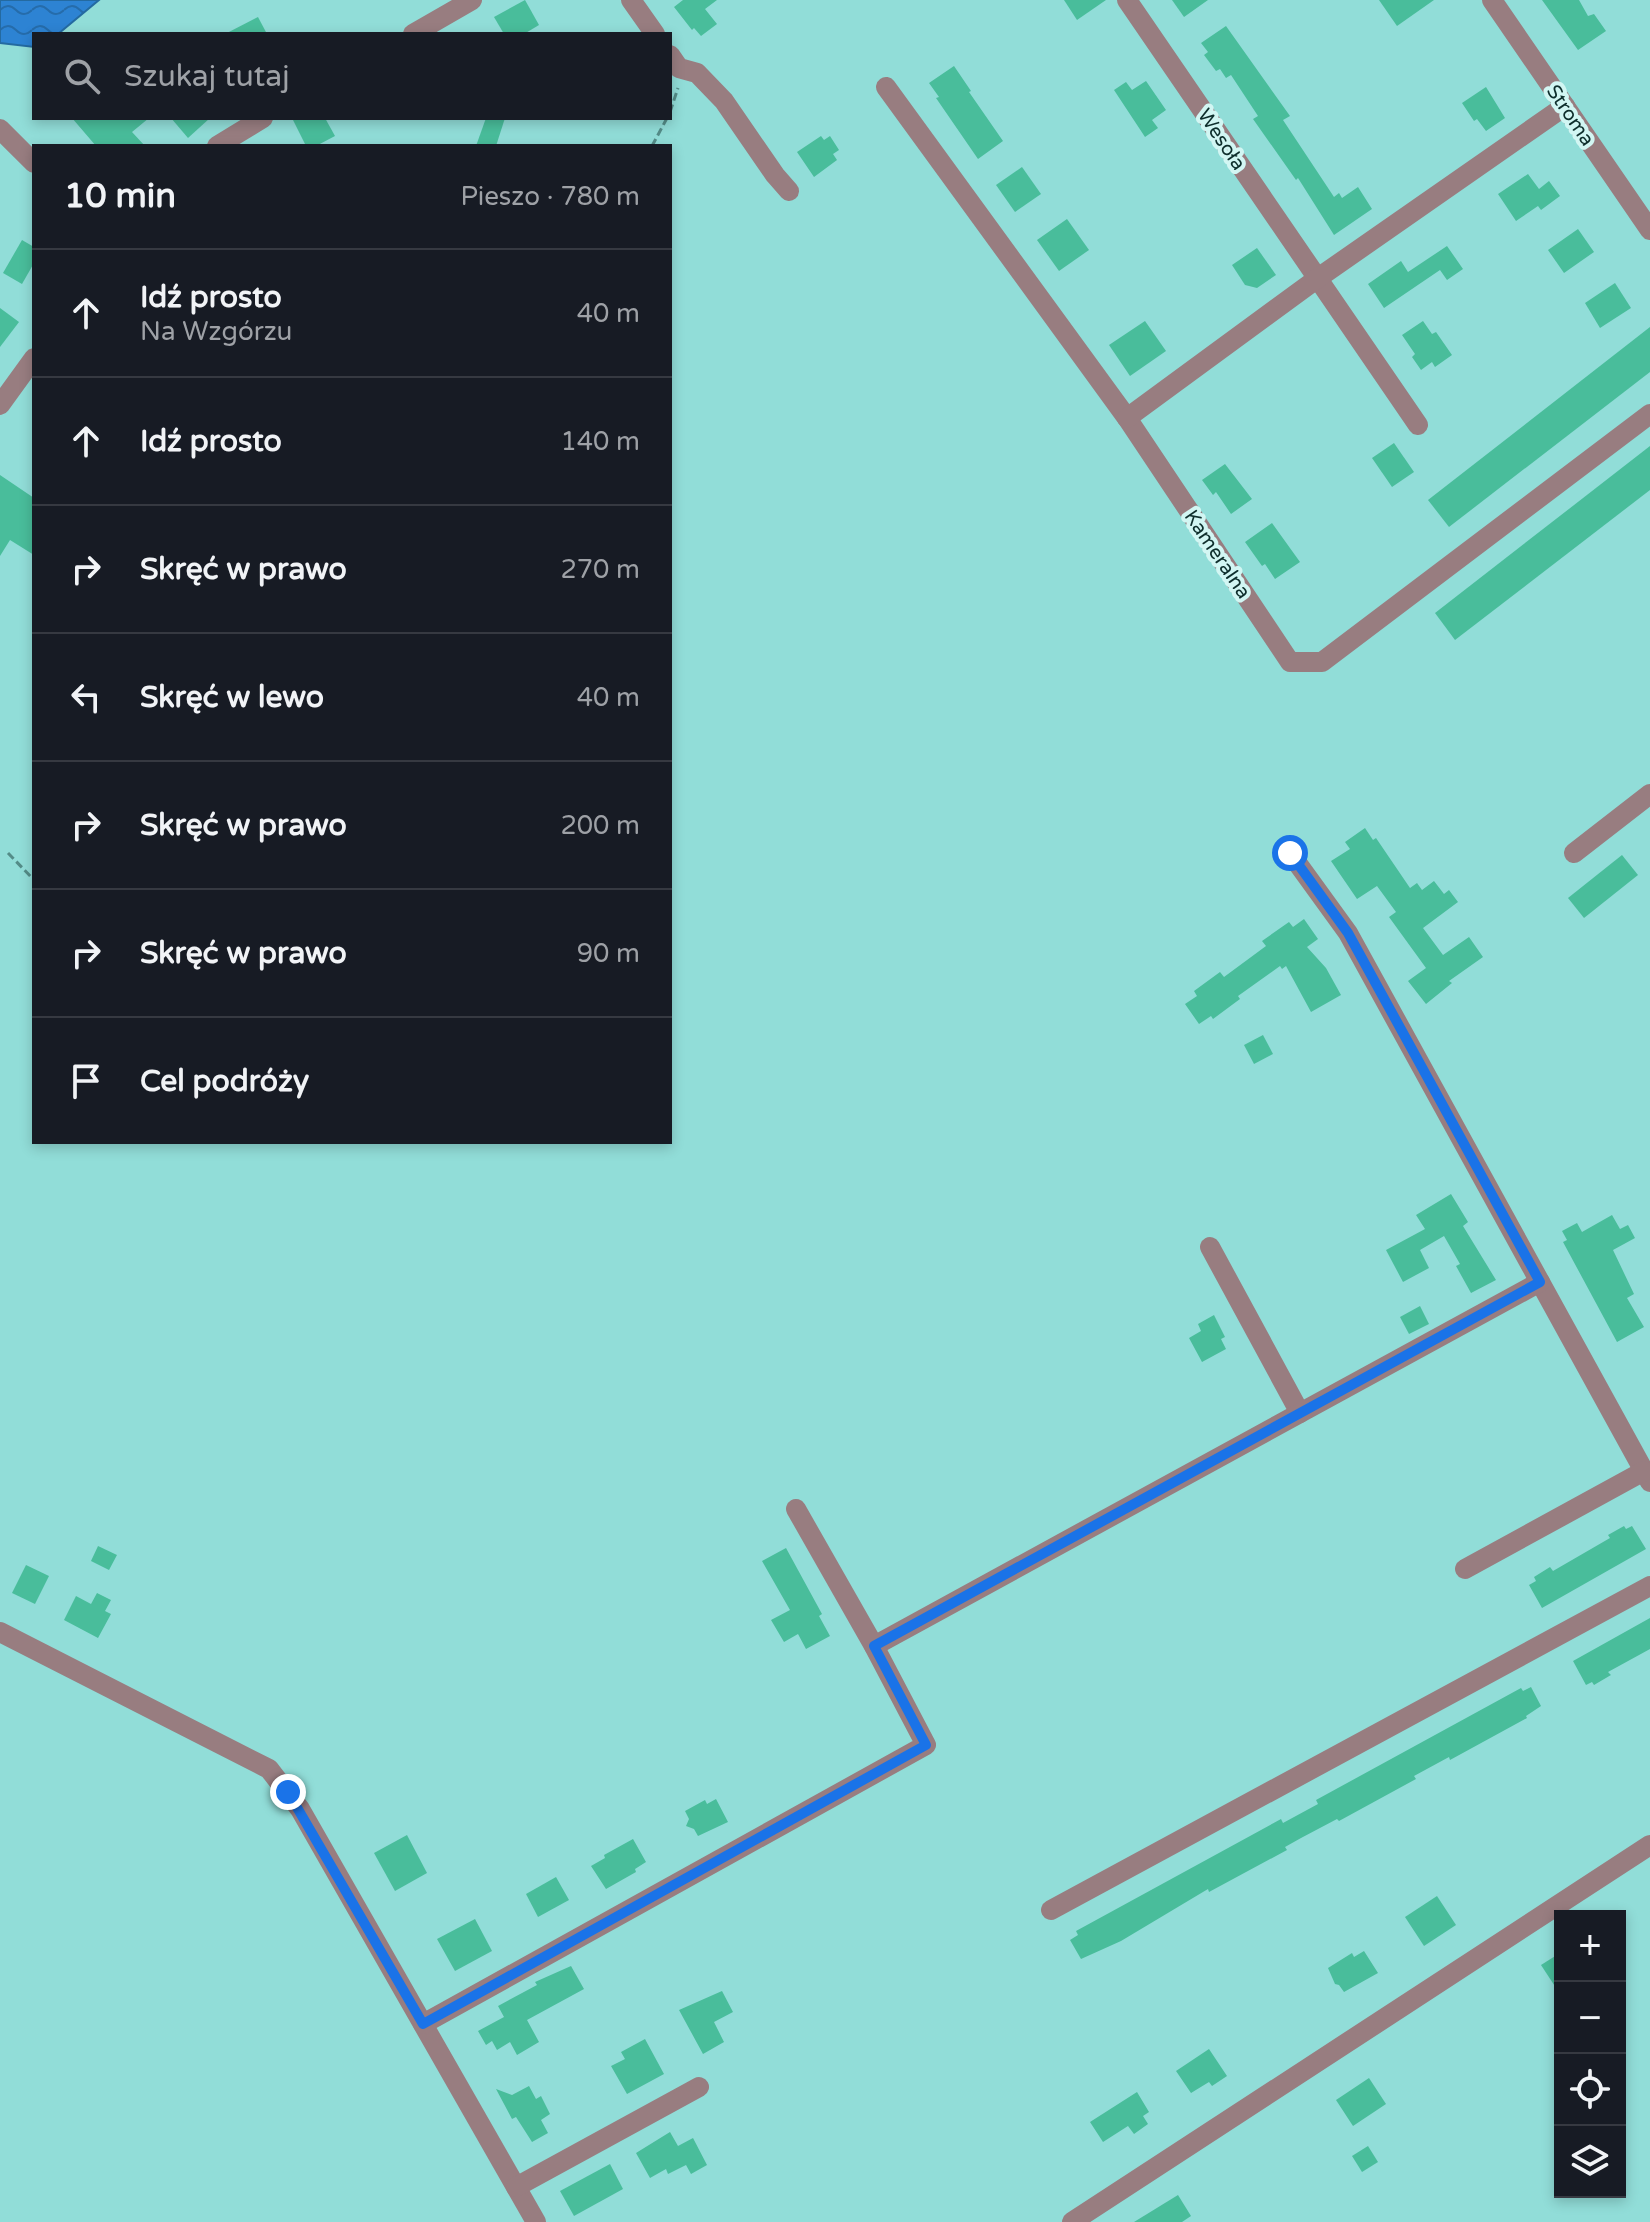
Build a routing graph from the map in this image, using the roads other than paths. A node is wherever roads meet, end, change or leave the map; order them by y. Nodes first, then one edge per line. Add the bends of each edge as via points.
1 (472, 0) edge
2 (631, 0) edge
3 (1127, 0) edge
4 (1492, 0) edge
5 (416, 32) edge
6 (654, 32) edge
7 (675, 62) edge
8 (886, 87) dead end
9 (1565, 106) junction
10 (260, 120) edge
11 (0, 129) edge
12 (220, 144) edge
13 (32, 161) edge
14 (789, 191) dead end
15 (1650, 230) edge
16 (1318, 278) junction
17 (32, 361) edge
18 (0, 405) edge
19 (1650, 414) edge
20 (1127, 418) junction
21 (1418, 425) dead end
22 (1650, 794) edge
23 (1290, 853) dead end
24 (1574, 853) dead end
25 (1210, 1247) dead end
26 (1540, 1282) junction
27 (1300, 1413) junction
28 (1647, 1476) edge
29 (796, 1509) dead end
30 (1465, 1569) dead end
31 (1650, 1586) edge
32 (0, 1632) edge
33 (874, 1646) junction
34 (1650, 1845) edge
35 (1051, 1910) dead end
36 (423, 2024) junction
37 (699, 2087) dead end
38 (516, 2187) junction
39 (536, 2222) edge
40 (1072, 2222) edge

1 - 5 street
2 - 6 street
3 - 16 street, Wesoła
4 - 9 street, Stroma
7 - 14 street via 697,73 724,101
8 - 20 street, Kameralna
9 - 15 street, Stroma
9 - 16 street
10 - 12 street
11 - 13 street
16 - 20 street
16 - 21 street, Wesoła
17 - 18 street
19 - 20 street, Kameralna via 1322,662 1290,662
22 - 24 street
23 - 26 street via 1348,933
25 - 27 street
26 - 27 street
26 - 28 street
27 - 33 street
28 - 30 street
29 - 33 street
31 - 35 street
32 - 36 street via 269,1769 300,1809
33 - 36 street via 926,1745
34 - 40 street
36 - 38 street
37 - 38 street
38 - 39 street

